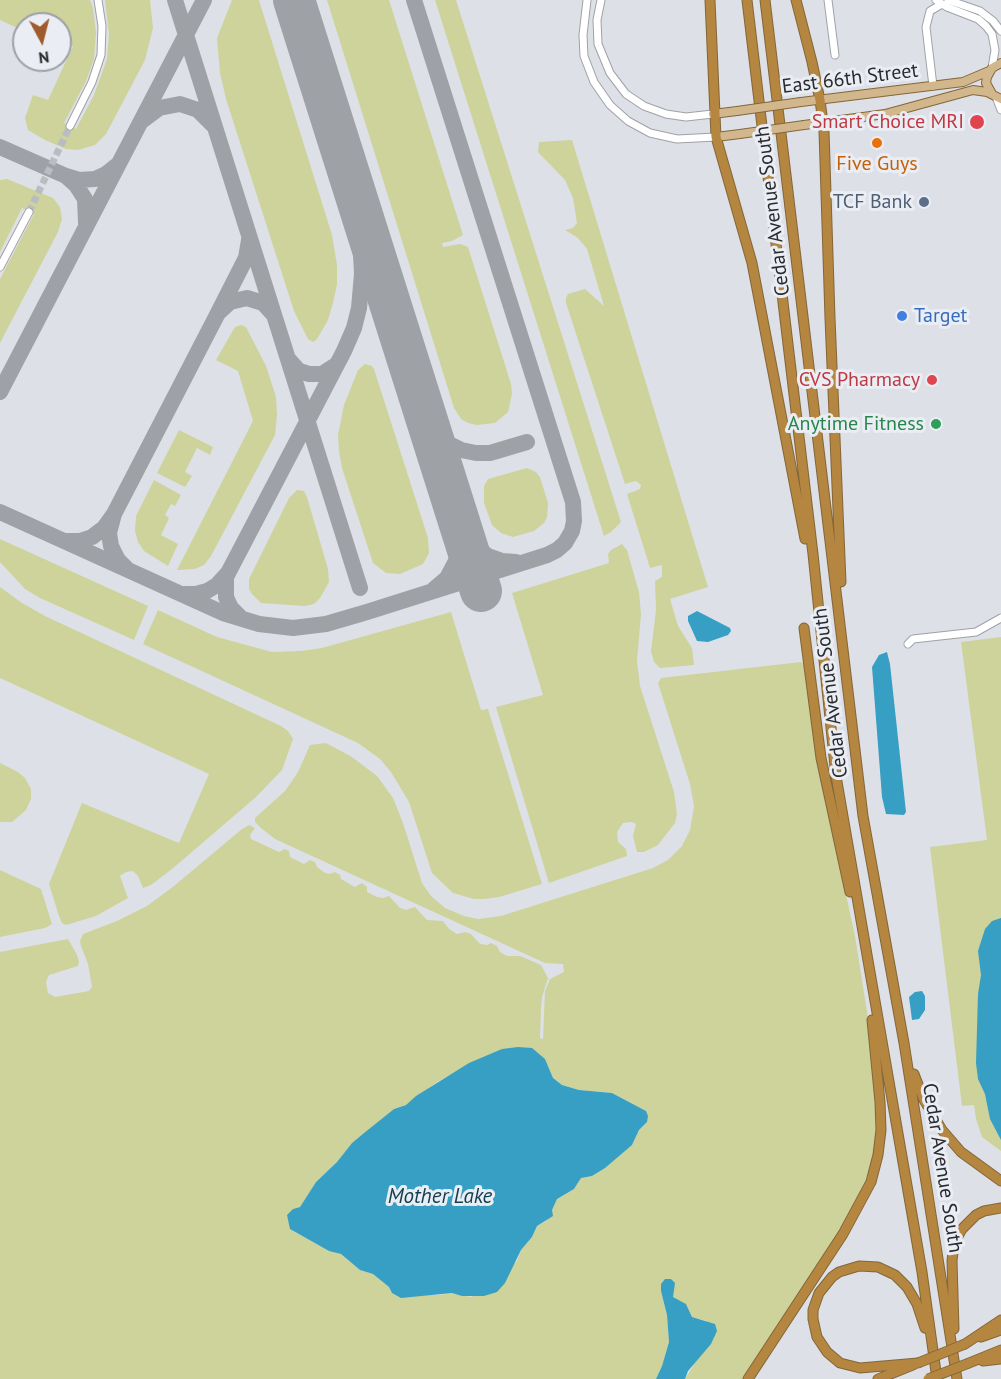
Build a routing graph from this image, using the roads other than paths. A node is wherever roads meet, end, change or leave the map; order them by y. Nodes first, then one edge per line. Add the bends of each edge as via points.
1 (98, 0) edge
2 (587, 0) edge
3 (601, 0) edge
4 (710, 0) edge
5 (747, 0) edge
6 (765, 0) edge
7 (796, 0) edge
8 (828, 0) edge
9 (942, 2) edge
10 (1001, 32) edge
11 (835, 56) dead end
12 (1001, 63) edge
13 (990, 69) junction
14 (933, 86) junction
15 (996, 97) edge
16 (820, 100) junction
17 (1001, 110) edge
18 (713, 114) junction
19 (823, 123) junction
20 (70, 126) tunnel mouth
21 (716, 137) junction
22 (29, 212) tunnel mouth
23 (0, 267) edge
24 (1001, 618) edge
25 (804, 628) dead end
26 (908, 644) dead end
27 (844, 650) junction
28 (822, 651) junction
29 (860, 922) junction
30 (868, 967) junction
31 (904, 1043) junction
32 (1001, 1181) edge
33 (1001, 1208) edge
34 (1001, 1320) edge
35 (1001, 1329) edge
36 (965, 1344) junction
37 (952, 1345) junction
38 (1001, 1350) edge
39 (933, 1351) junction
40 (1001, 1359) edge
41 (918, 1363) junction
42 (969, 1363) junction
43 (748, 1379) edge
44 (878, 1379) edge
45 (928, 1379) edge
46 (937, 1379) edge
47 (957, 1379) edge

1 - 20 street via 101,55
2 - 21 street, East 66th Street via 584,56 594,82 610,105 628,122 650,133 677,139
3 - 18 street via 598,44 610,73 626,94 666,114
4 - 18 highway
5 - 28 highway, Cedar Avenue South
6 - 27 highway, Cedar Avenue South
7 - 16 highway
8 - 11 street
9 - 10 street via 980,11
9 - 13 street via 969,14 992,34 995,50
9 - 14 street via 930,11 926,27
12 - 13 main road, East 66th Street
13 - 14 main road, East 66th Street via 969,81
13 - 15 main road via 986,83
14 - 16 main road, East 66th Street
15 - 17 street
15 - 19 main road, East 66th Street via 973,90 885,114
16 - 18 main road, East 66th Street, bridge
16 - 19 highway
18 - 21 highway
19 - 21 main road, East 66th Street, bridge
19 - 27 highway
21 - 28 highway via 752,263 794,475
22 - 23 street
24 - 26 street via 976,632 913,639
25 - 29 highway via 821,758 846,879
27 - 31 highway, Cedar Avenue South via 863,816
28 - 29 highway, Cedar Avenue South via 836,776
29 - 30 highway, Cedar Avenue South
30 - 39 highway, Cedar Avenue South
30 - 43 highway via 881,1115 875,1168 852,1219
31 - 32 highway via 924,1100 942,1130 961,1152
31 - 37 highway, Cedar Avenue South
33 - 37 highway via 976,1215 954,1243
34 - 36 highway
35 - 36 highway
36 - 41 highway, bridge
37 - 47 highway, Cedar Avenue South
38 - 42 highway
39 - 41 highway via 912,1295 901,1280 886,1270 868,1265 849,1268 824,1285 815,1301 813,1319 817,1337 833,1358 860,1368
39 - 46 highway, Cedar Avenue South
40 - 42 highway
41 - 44 highway
42 - 45 highway, bridge

